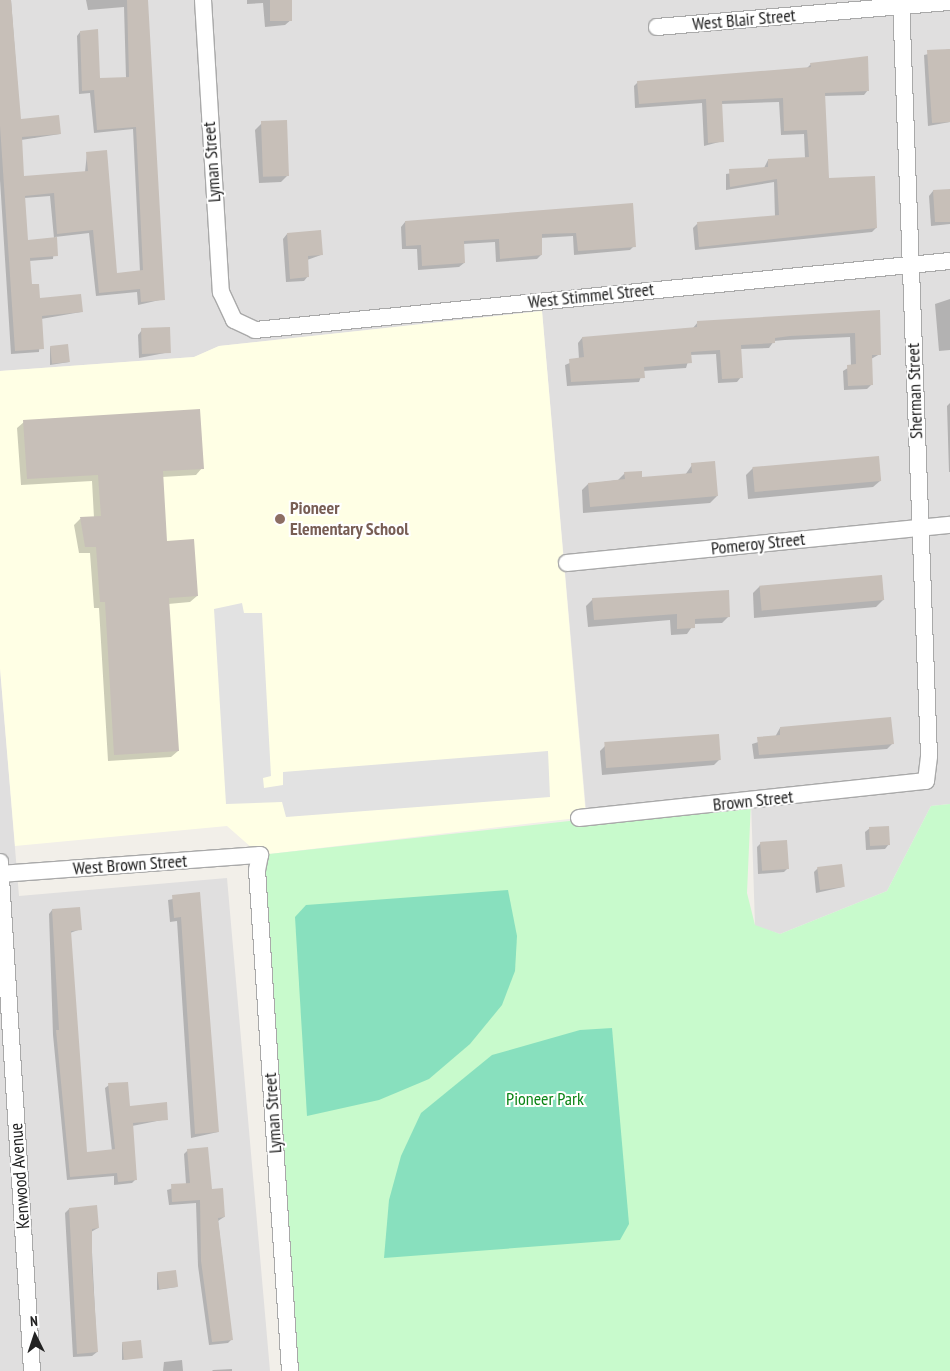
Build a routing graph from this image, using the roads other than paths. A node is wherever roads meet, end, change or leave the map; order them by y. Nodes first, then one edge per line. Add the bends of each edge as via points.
1 (203, 0) edge
2 (950, 2) edge
3 (901, 3) edge
4 (657, 27) dead end
5 (950, 261) edge
6 (911, 265) junction
7 (234, 320) joint
8 (950, 525) edge
9 (920, 527) junction
10 (567, 563) dead end
11 (926, 781) joint
12 (579, 818) dead end
13 (260, 855) joint
14 (0, 870) edge
15 (32, 1371) edge
16 (290, 1371) edge

1 - 7 street, Lyman Street via 221,292
2 - 3 street, West Blair Street
3 - 4 street, West Blair Street
3 - 6 street, Sherman Street
5 - 6 street, West Stimmel Street
6 - 7 street, West Stimmel Street via 255,330
6 - 9 street, Sherman Street
8 - 9 street, Pomeroy Street
9 - 10 street, Pomeroy Street
9 - 11 street, Sherman Street via 929,756
11 - 12 street, Brown Street
13 - 14 street, West Brown Street
13 - 16 street, Lyman Street via 257,870
14 - 15 street, Kenwood Avenue

